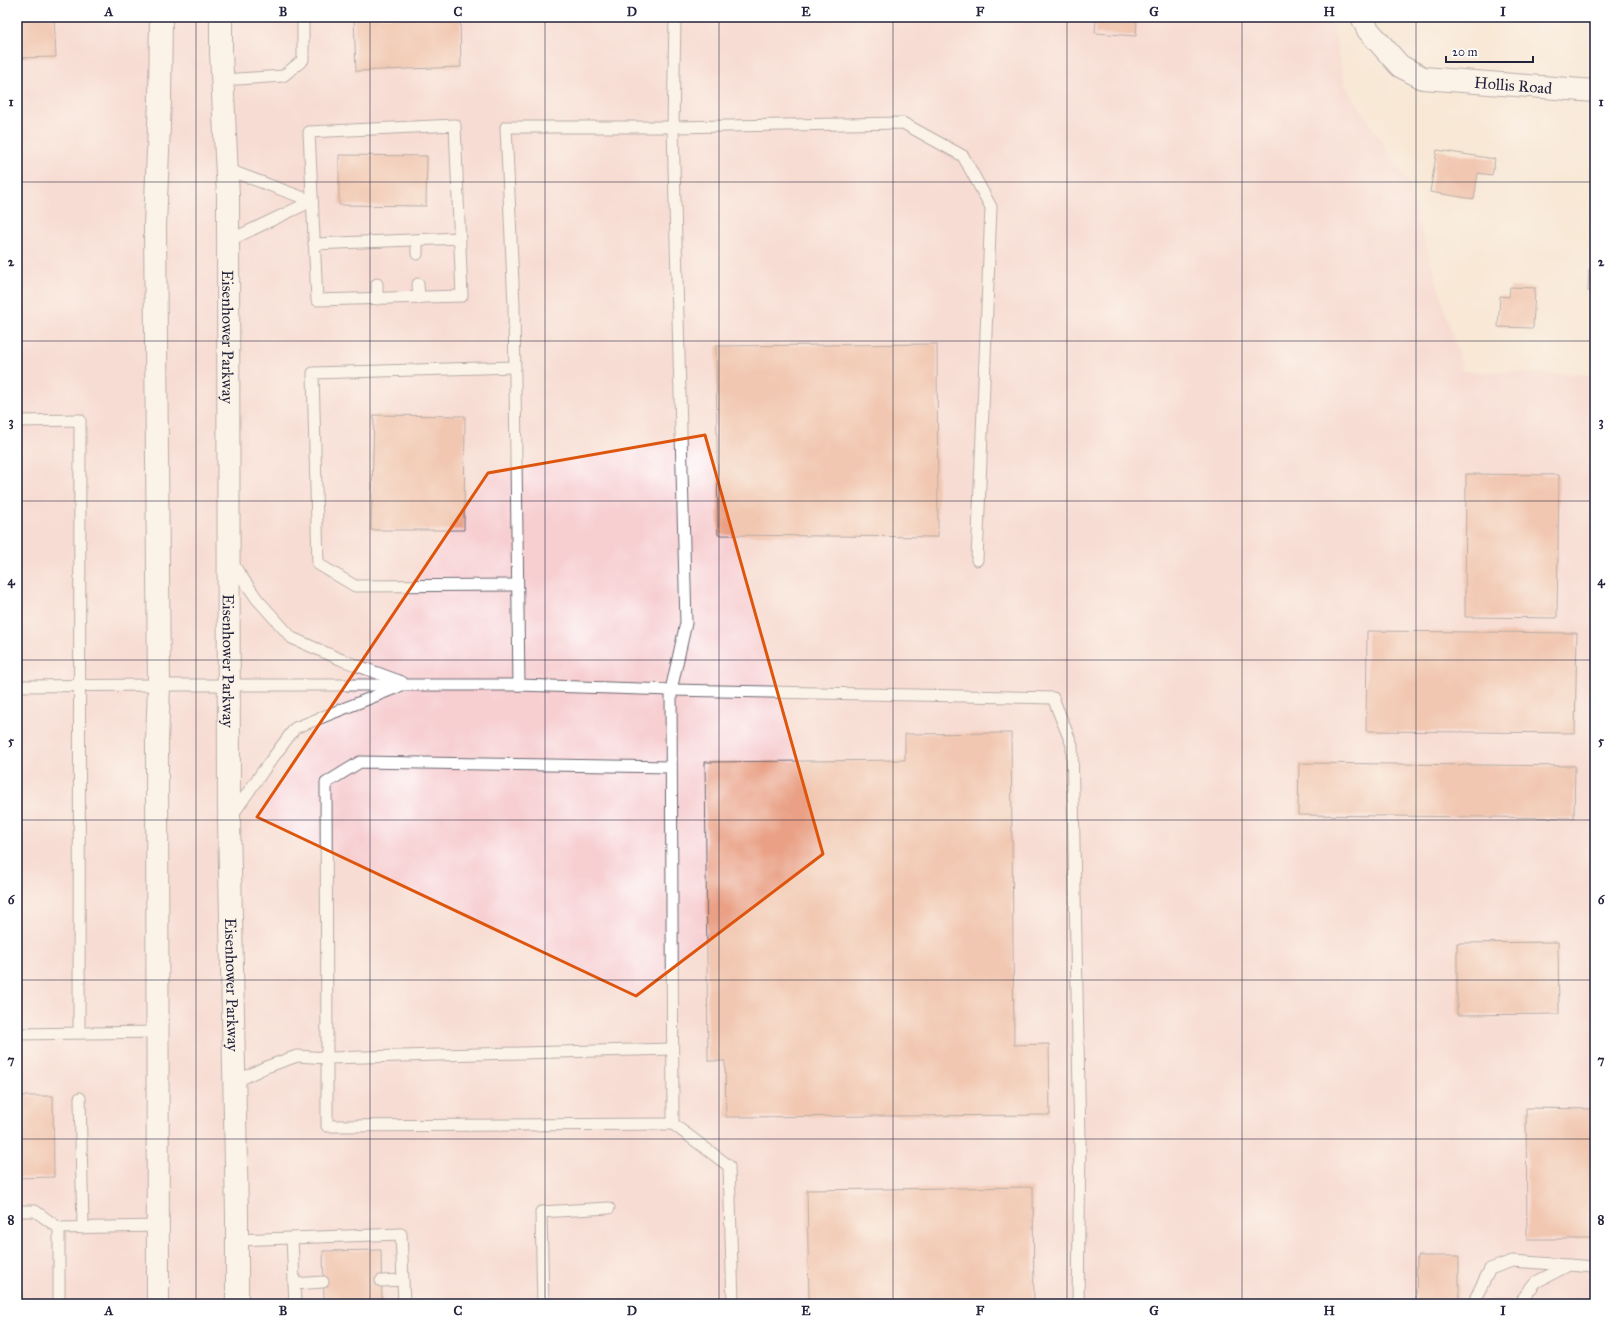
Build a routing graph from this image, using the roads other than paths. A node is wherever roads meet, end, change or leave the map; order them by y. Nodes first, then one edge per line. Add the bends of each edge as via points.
1 (161, 17) edge
2 (221, 17) edge
3 (303, 17) edge
4 (675, 17) edge
5 (1362, 17) edge
6 (222, 80) junction
7 (1595, 91) edge
8 (673, 127) junction
9 (226, 169) junction
10 (312, 201) junction
11 (460, 238) junction
12 (228, 241) junction
13 (417, 241) junction
14 (314, 244) junction
15 (417, 254) dead end
16 (377, 284) dead end
17 (418, 284) dead end
18 (419, 298) junction
19 (378, 299) junction
20 (515, 367) junction
21 (17, 421) edge
22 (228, 557) junction
23 (977, 560) dead end
24 (517, 585) junction
25 (159, 684) junction
26 (228, 684) junction
27 (407, 684) junction
28 (519, 684) junction
29 (17, 686) edge
30 (79, 686) junction
31 (671, 690) junction
32 (671, 767) junction
33 (229, 821) junction
34 (158, 1032) junction
35 (79, 1033) junction
36 (17, 1034) edge
37 (672, 1049) junction
38 (327, 1058) junction
39 (234, 1082) junction
40 (80, 1098) dead end
41 (673, 1124) junction
42 (609, 1208) dead end
43 (17, 1211) edge
44 (158, 1226) junction
45 (59, 1228) junction
46 (83, 1228) junction
47 (292, 1238) junction
48 (237, 1240) junction
49 (1570, 1265) junction
50 (1595, 1267) edge
51 (403, 1280) junction
52 (382, 1281) dead end
53 (323, 1282) dead end
54 (294, 1284) junction
55 (59, 1304) edge
56 (158, 1304) edge
57 (237, 1304) edge
58 (295, 1304) edge
59 (404, 1304) edge
60 (543, 1304) edge
61 (733, 1304) edge
62 (1078, 1304) edge
63 (1476, 1304) edge
64 (1520, 1304) edge

1 - 25 main road via 155,226
2 - 6 main road, Eisenhower Parkway
3 - 6 lane via 303,60 283,76
4 - 8 lane
5 - 7 main road, Hollis Road via 1368,30 1400,66 1423,78
6 - 9 main road, Eisenhower Parkway
8 - 20 lane via 506,127
8 - 23 lane via 903,123 963,156 991,207
8 - 31 lane via 686,623
9 - 10 lane
9 - 12 main road, Eisenhower Parkway
10 - 11 lane via 309,132 455,125
10 - 12 lane
10 - 14 lane
11 - 13 lane
11 - 18 lane via 462,296
12 - 22 main road, Eisenhower Parkway
13 - 14 lane via 376,247
13 - 15 lane
14 - 19 lane via 317,300
16 - 19 lane
17 - 18 lane
18 - 19 lane
20 - 24 lane
20 - 24 lane via 313,373 318,564 355,586
21 - 30 lane via 80,420
22 - 26 main road, Eisenhower Parkway
22 - 27 lane via 257,599 292,638
24 - 28 lane
25 - 26 lane
25 - 30 lane
25 - 34 main road
26 - 27 lane
26 - 33 main road, Eisenhower Parkway
27 - 28 lane
27 - 33 lane via 295,728
28 - 31 lane
29 - 30 lane
30 - 35 lane
31 - 32 lane
31 - 62 lane via 1053,698 1072,745 1080,1141
32 - 37 lane
32 - 38 lane via 360,762 326,783
33 - 39 main road, Eisenhower Parkway
34 - 35 lane
34 - 44 main road
35 - 36 lane
37 - 38 lane
37 - 41 lane
38 - 39 lane via 297,1056
38 - 41 lane via 327,1126
39 - 48 main road, Eisenhower Parkway
40 - 46 lane
41 - 61 lane via 729,1166
42 - 60 lane via 541,1212
43 - 45 lane via 34,1211
44 - 46 lane
44 - 56 main road
45 - 46 lane
45 - 55 lane
47 - 48 lane
47 - 51 lane via 402,1234
47 - 54 lane
48 - 57 main road, Eisenhower Parkway
49 - 50 lane
49 - 63 lane via 1512,1261 1490,1269 1476,1297
49 - 64 lane via 1536,1282
51 - 52 lane
51 - 59 lane
53 - 54 lane
54 - 58 lane

